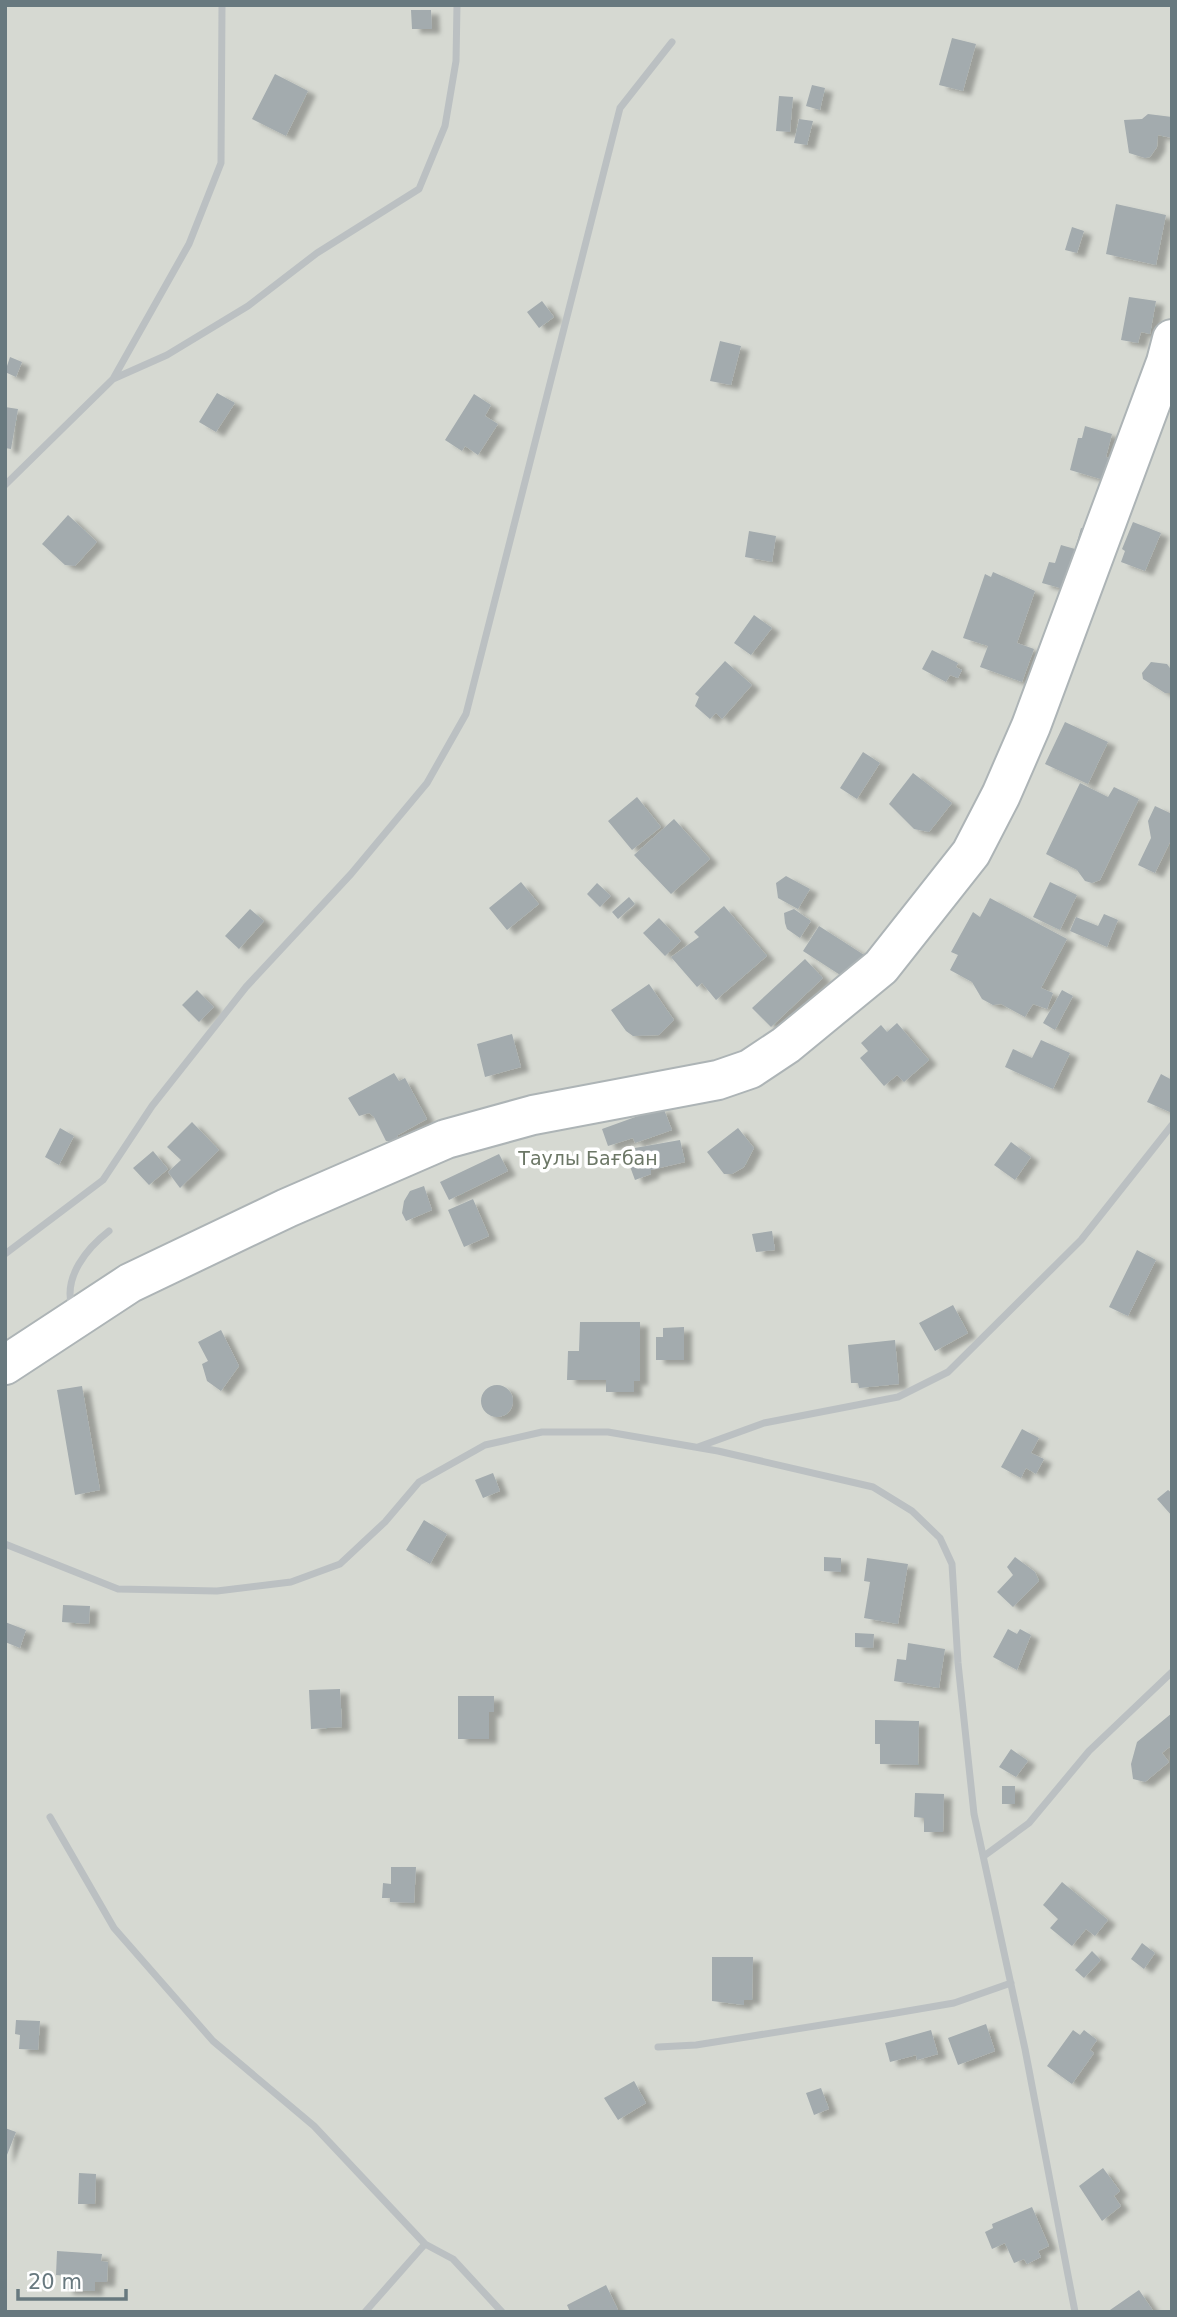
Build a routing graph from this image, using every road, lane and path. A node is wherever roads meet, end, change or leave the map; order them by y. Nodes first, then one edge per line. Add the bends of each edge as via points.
1 (222, 5) edge
2 (457, 5) edge
3 (673, 42) dead end
4 (1172, 339) edge
5 (113, 379) junction
6 (5, 485) edge
7 (1172, 1125) edge
8 (109, 1231) dead end
9 (5, 1254) edge
10 (76, 1318) junction
11 (5, 1364) edge
12 (697, 1447) junction
13 (5, 1544) edge
14 (1172, 1672) edge
15 (50, 1817) dead end
16 (984, 1856) junction
17 (1011, 1983) junction
18 (658, 2047) dead end
19 (425, 2244) junction
20 (366, 2312) edge
21 (502, 2312) edge
22 (1075, 2312) edge

1 - 5 street via 221,163 189,244
2 - 5 street via 456,61 445,126 419,189 317,253 248,306 167,355
3 - 9 street via 620,108 466,714 427,783 351,874 246,987 152,1106 103,1180
4 - 10 street via 1071,620 1001,795 971,853 881,967 750,1069 718,1080 533,1115 446,1139 142,1277
5 - 6 street
7 - 12 street via 1081,1240 948,1372 898,1396 764,1423
8 - 10 street via 92,1244 72,1283
10 - 11 street
12 - 13 street via 608,1432 542,1432 485,1445 419,1482 340,1564 291,1583 218,1591 118,1588
12 - 16 street via 873,1487 912,1511 940,1538 952,1564 972,1801
14 - 16 street via 1088,1751 1029,1823
15 - 19 street via 123,1939 213,2041 314,2126
16 - 17 street
17 - 18 street via 954,2003 696,2045
17 - 22 street
19 - 20 street
19 - 21 street via 453,2259

